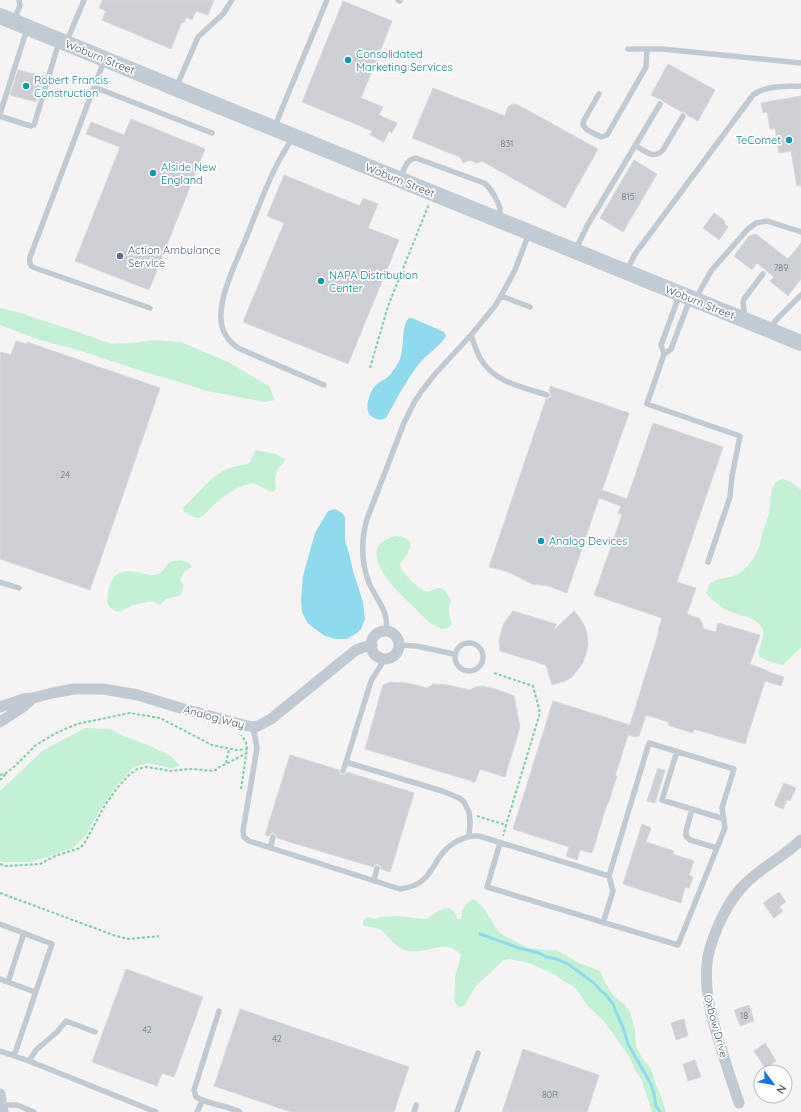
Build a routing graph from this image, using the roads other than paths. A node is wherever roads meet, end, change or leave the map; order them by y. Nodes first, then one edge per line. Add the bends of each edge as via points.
1 (19, 0) edge
2 (84, 0) edge
3 (232, 0) edge
4 (327, 0) edge
5 (14, 21) edge
6 (63, 42) junction
7 (628, 49) dead end
8 (647, 49) junction
9 (105, 59) junction
10 (801, 63) edge
11 (801, 86) edge
12 (94, 87) junction
13 (175, 88) junction
14 (599, 94) dead end
15 (660, 104) dead end
16 (683, 116) dead end
17 (274, 128) junction
18 (212, 133) dead end
19 (293, 136) junction
20 (635, 145) junction
21 (400, 180) junction
22 (498, 220) junction
23 (529, 232) junction
24 (801, 232) edge
25 (575, 251) junction
26 (626, 272) junction
27 (763, 274) dead end
28 (801, 295) edge
29 (501, 296) junction
30 (688, 297) junction
31 (530, 307) dead end
32 (150, 308) dead end
33 (746, 321) junction
34 (771, 331) junction
35 (471, 335) junction
36 (801, 343) edge
37 (664, 354) junction
38 (324, 385) dead end
39 (547, 395) dead end
40 (708, 562) dead end
41 (0, 582) edge
42 (19, 588) dead end
43 (386, 631) junction
44 (372, 645) junction
45 (399, 645) junction
46 (454, 654) junction
47 (383, 658) junction
48 (33, 698) junction
49 (0, 708) edge
50 (0, 722) edge
51 (253, 727) junction
52 (677, 751) junction
53 (346, 762) junction
54 (343, 771) dead end
55 (692, 809) junction
56 (724, 819) junction
57 (273, 837) dead end
58 (469, 837) junction
59 (801, 840) edge
60 (500, 843) junction
61 (270, 848) junction
62 (717, 848) junction
63 (378, 868) dead end
64 (609, 876) junction
65 (374, 881) junction
66 (603, 923) junction
67 (0, 924) edge
68 (24, 933) junction
69 (0, 979) edge
70 (8, 982) junction
71 (35, 992) junction
72 (218, 1011) dead end
73 (94, 1032) dead end
74 (0, 1051) edge
75 (478, 1053) dead end
76 (14, 1056) junction
77 (28, 1061) junction
78 (0, 1094) edge
79 (202, 1101) junction
80 (739, 1103) dead end
81 (416, 1105) dead end
82 (3, 1109) edge
83 (34, 1112) edge
84 (156, 1112) edge
85 (197, 1112) edge
86 (240, 1112) edge
87 (414, 1112) edge
88 (457, 1112) edge

1 - 5 lane via 20,5
2 - 6 lane
3 - 13 lane via 223,14 198,37
4 - 17 lane
5 - 6 street, Woburn Street
5 - 6 lane via 0,114 2,117 34,125
6 - 9 street, Woburn Street
7 - 8 lane
8 - 10 lane
8 - 14 lane via 646,67 607,135 601,138 585,129 583,123
9 - 12 lane
9 - 13 street, Woburn Street
11 - 26 lane via 768,88 753,95 635,254
12 - 18 lane
12 - 32 lane via 30,262 35,268
13 - 17 street, Woburn Street
15 - 20 lane
16 - 20 lane via 659,154 651,154
17 - 19 street, Woburn Street
19 - 21 street, Woburn Street
19 - 38 lane via 275,170 230,276 221,320 226,336 233,345
20 - 25 lane
21 - 22 street, Woburn Street
21 - 22 lane via 408,161 416,158 484,183 499,206
22 - 23 street, Woburn Street
23 - 25 street, Woburn Street
23 - 29 lane via 515,270
24 - 30 lane via 767,221 752,226
25 - 26 street, Woburn Street
26 - 30 street, Woburn Street
27 - 33 lane via 744,299
28 - 34 lane via 775,321
29 - 31 lane
29 - 35 lane
30 - 33 street, Woburn Street
30 - 37 lane via 671,349
30 - 37 lane via 661,345
33 - 34 street, Woburn Street
34 - 36 street, Woburn Street
35 - 39 lane via 480,357 493,374 509,383
35 - 43 lane via 435,374 415,401 367,519 363,538 364,564 386,616
37 - 40 lane via 647,404 740,436 730,497
41 - 42 lane
43 - 44 street, Analog Way via 376,635
43 - 45 street via 396,636
44 - 47 street via 375,653
44 - 51 street, Analog Way via 356,650 279,714
45 - 46 lane
45 - 47 street via 395,654
46 - 46 lane via 455,662 466,670 475,670 483,660 481,649 473,643 460,645
47 - 53 lane via 371,681
48 - 49 street, Analog Way via 22,699
48 - 50 street, Analog Way
48 - 51 street, Analog Way via 74,689 115,690
51 - 61 lane via 257,748 243,834 246,840
52 - 55 lane via 662,800
52 - 56 lane via 734,769 722,808
52 - 64 lane via 649,743
53 - 54 lane
53 - 58 lane via 459,798 464,802 470,816
55 - 56 lane
55 - 62 lane via 686,836 690,840
56 - 62 lane via 725,828
57 - 61 lane
58 - 60 lane via 479,836
58 - 65 lane via 448,847 424,880 414,887 400,889
59 - 80 street, Oxbow Drive via 736,894 720,921 709,953 706,989 709,1009
60 - 64 lane
60 - 66 lane via 487,887
61 - 65 lane
62 - 66 lane via 678,946
63 - 65 lane
64 - 66 lane via 613,891
67 - 68 lane
68 - 70 lane
68 - 71 lane via 52,944
69 - 70 lane
70 - 71 lane
71 - 76 lane
72 - 79 lane via 194,1090 196,1097
73 - 77 lane via 66,1021
74 - 76 lane
75 - 88 lane
76 - 77 lane
77 - 84 lane
78 - 82 street
79 - 85 lane
79 - 86 lane
81 - 87 lane
82 - 83 lane via 17,1106

